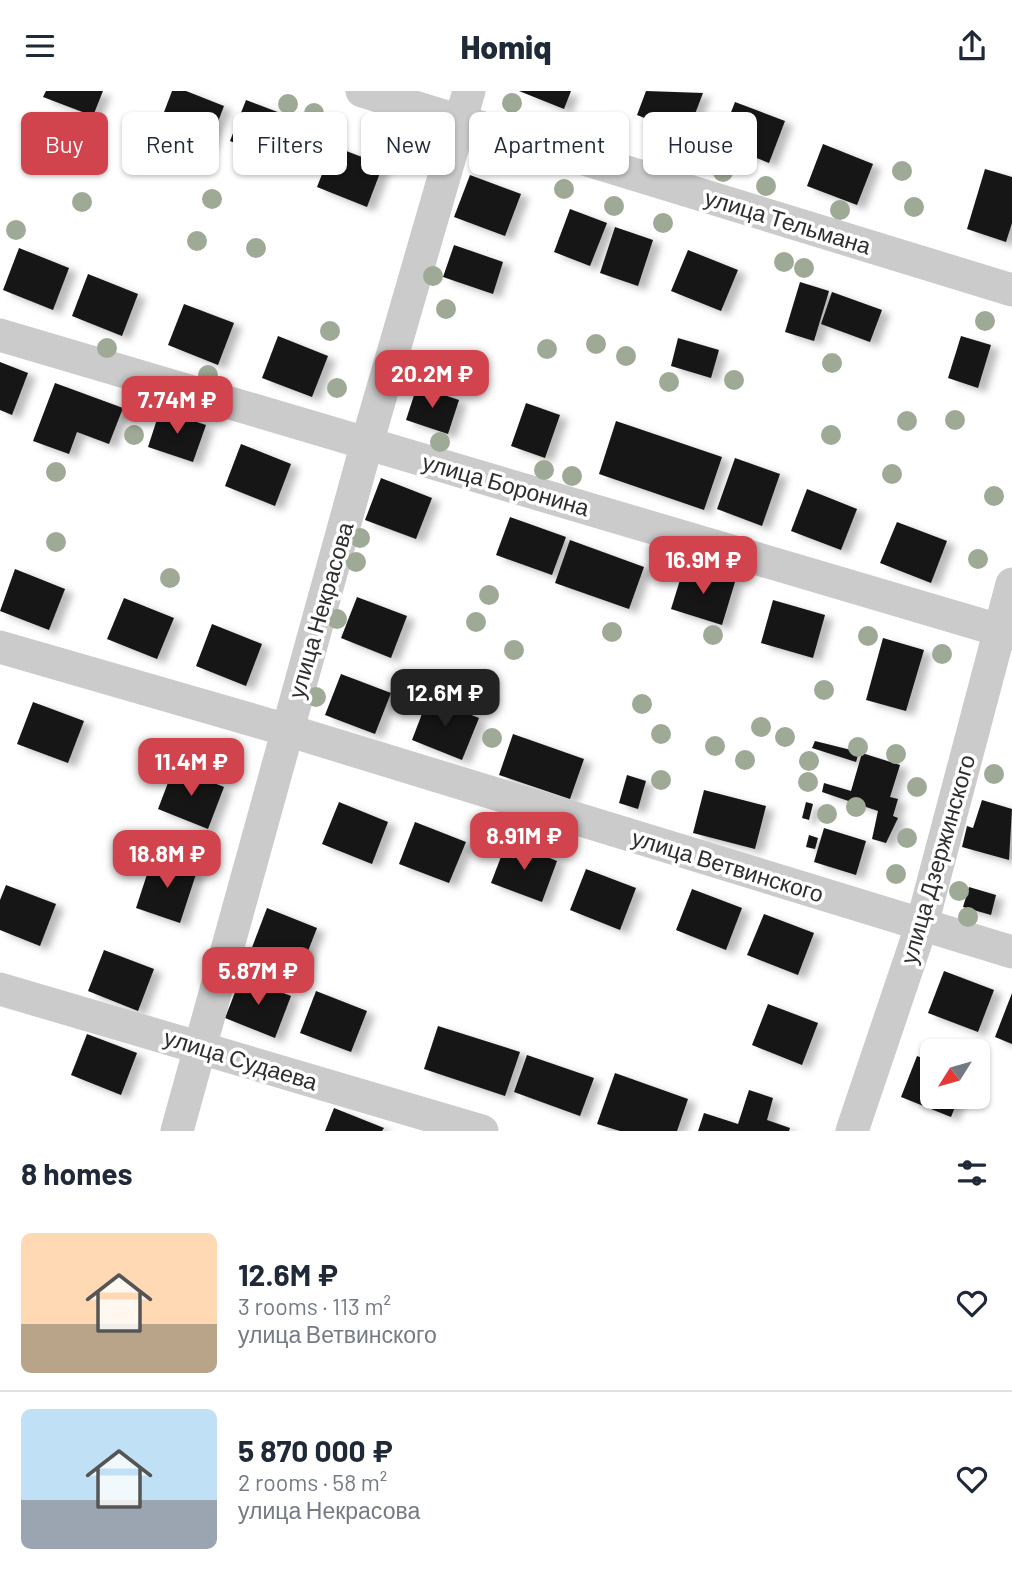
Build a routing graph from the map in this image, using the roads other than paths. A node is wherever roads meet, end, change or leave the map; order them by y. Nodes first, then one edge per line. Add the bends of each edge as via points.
1 (362, 91) edge
2 (465, 106) edge
3 (1012, 290) edge
4 (0, 335) edge
5 (367, 443) junction
6 (1012, 585) edge
7 (1006, 632) edge
8 (0, 647) edge
9 (287, 730) junction
10 (922, 924) junction
11 (1012, 952) edge
12 (0, 989) edge
13 (199, 1047) junction
14 (177, 1131) edge
15 (482, 1131) edge
16 (852, 1131) edge

1 - 2 street, улица Тельмана
2 - 3 street, улица Тельмана
2 - 5 street, улица Некрасова
4 - 5 street, улица Боронина
5 - 7 street, улица Боронина
5 - 9 street, улица Некрасова
6 - 7 street, улица Дзержинского
7 - 10 street, улица Дзержинского
8 - 9 street, улица Ветвинского
9 - 10 street, улица Ветвинского
9 - 13 street, улица Некрасова
10 - 11 street, улица Ветвинского
10 - 16 street, улица Дзержинского
12 - 13 street, улица Судаева
13 - 14 street, улица Некрасова
13 - 15 street, улица Судаева

